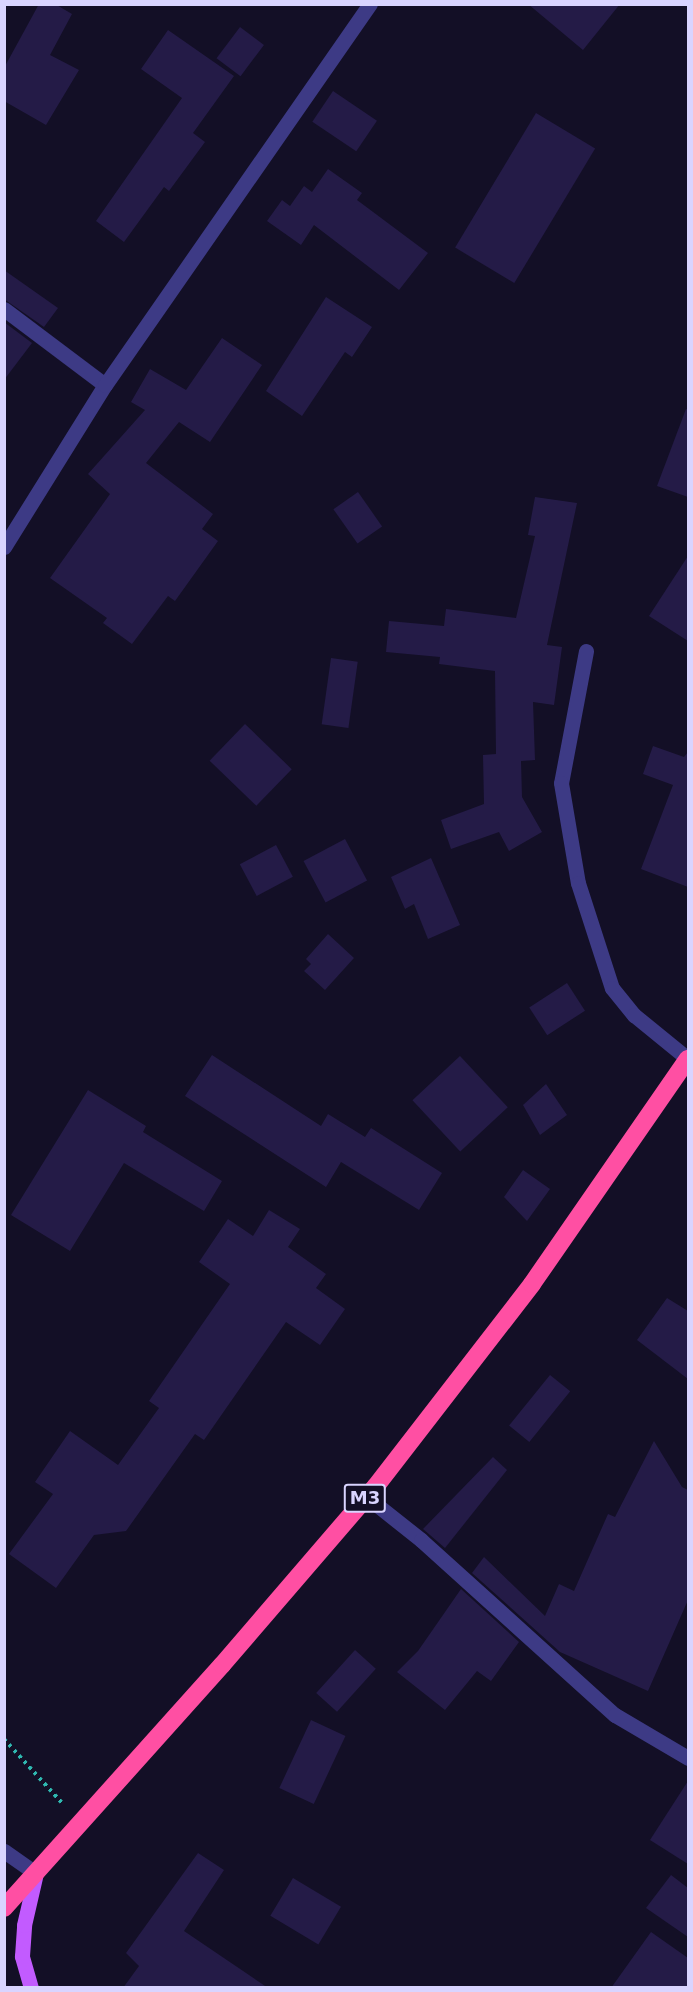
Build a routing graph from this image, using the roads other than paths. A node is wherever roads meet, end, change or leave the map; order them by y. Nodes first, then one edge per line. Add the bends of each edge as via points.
1 (370, 4) edge
2 (4, 309) edge
3 (105, 385) junction
4 (4, 547) edge
5 (586, 651) dead end
6 (688, 1059) edge
7 (367, 1497) junction
8 (688, 1758) edge
9 (4, 1851) edge
10 (36, 1873) junction
11 (4, 1908) edge
12 (31, 1988) edge

1 - 3 street
2 - 3 street
3 - 4 street
5 - 6 street via 561,783 578,883 612,988 634,1016
6 - 7 highway, M3 via 532,1284
7 - 8 street via 421,1540 615,1715
7 - 10 highway, M3
9 - 10 street
10 - 11 highway, M3
10 - 12 main road via 24,1925 22,1956

